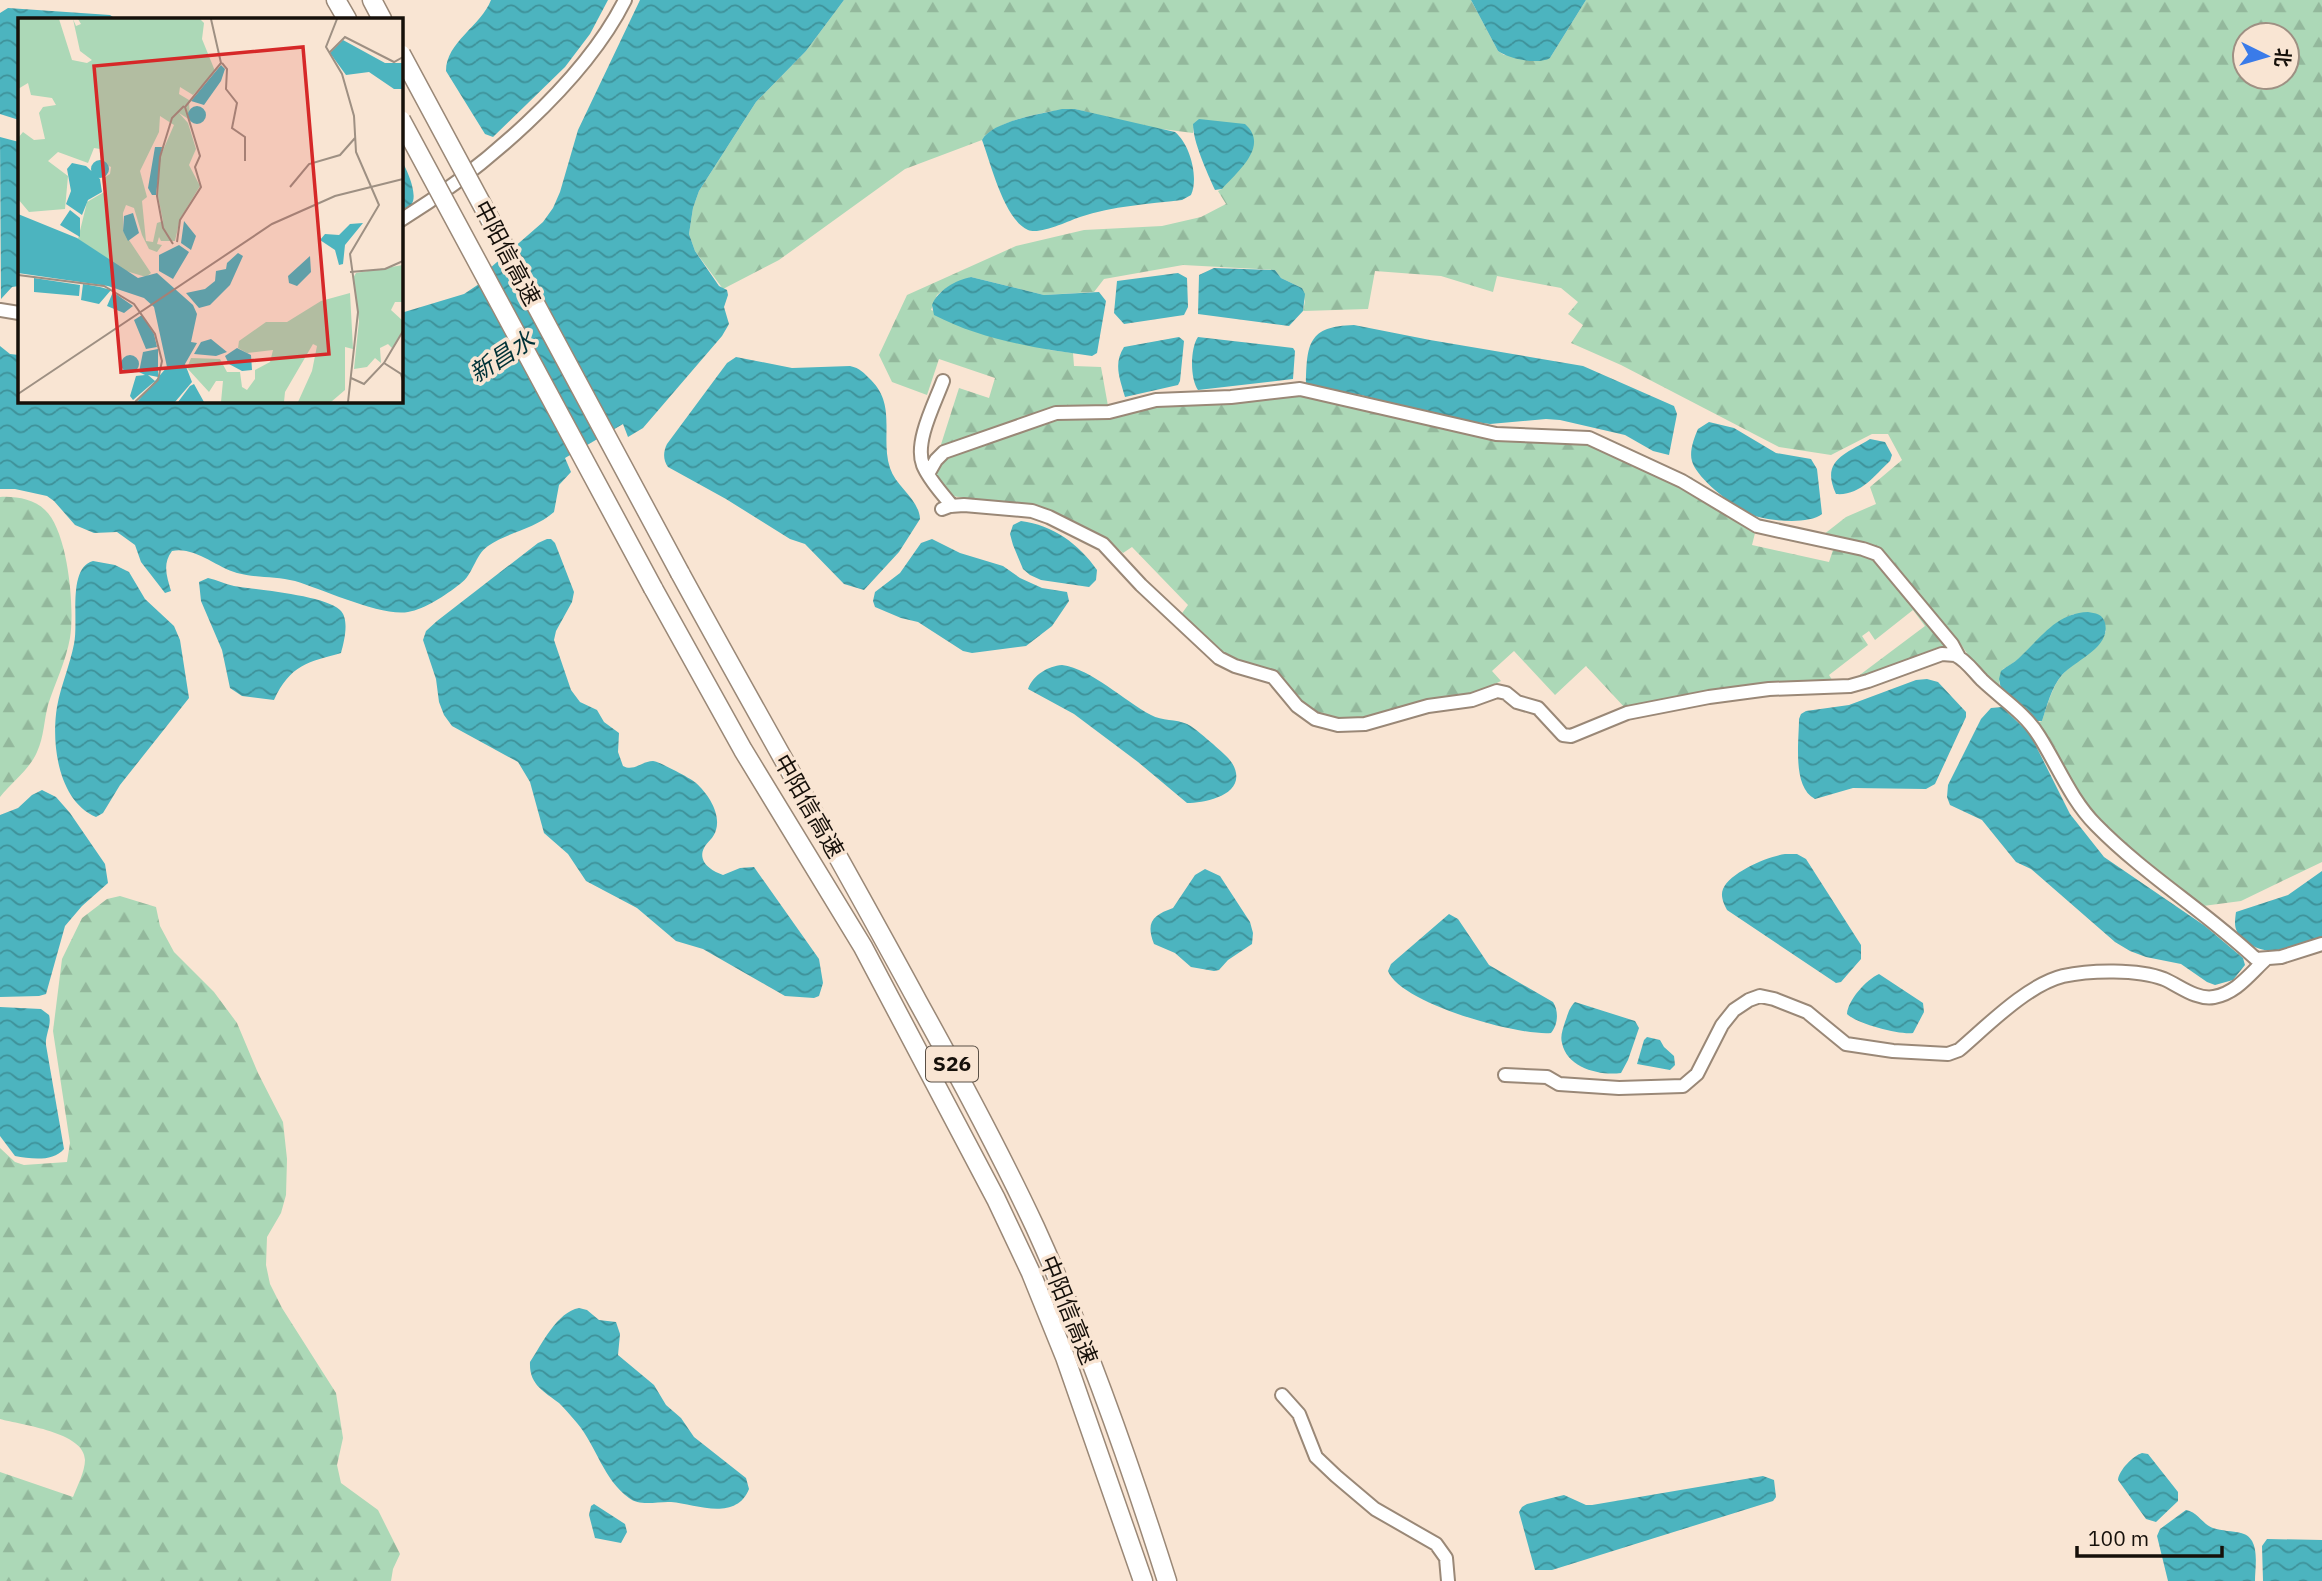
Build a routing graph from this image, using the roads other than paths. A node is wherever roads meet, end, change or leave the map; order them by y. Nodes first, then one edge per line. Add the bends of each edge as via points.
1 (336, 0) edge
2 (372, 0) edge
3 (625, 0) edge
4 (346, 18) edge
5 (381, 18) edge
6 (402, 56) edge
7 (402, 122) edge
8 (402, 219) edge
9 (0, 310) edge
10 (18, 313) edge
11 (943, 381) dead end
12 (928, 474) junction
13 (1959, 657) junction
14 (2322, 944) edge
15 (2265, 960) junction
16 (1505, 1075) dead end
17 (1282, 1395) dead end
18 (1143, 1581) edge
19 (1167, 1581) edge
20 (1448, 1581) edge

1 - 4 highway
2 - 5 highway
3 - 8 street via 595,49 503,145
6 - 19 highway, 中阳信高速 / S26, bridge via 680,573 883,936 1016,1189 1086,1349
7 - 18 highway, 中阳信高速 / S26, bridge via 653,588 743,750 863,947 996,1199 1065,1357
9 - 10 street
11 - 12 street via 921,440 922,463
12 - 13 street via 944,452 1056,412 1109,412 1163,400 1300,389 1496,435 1589,438 1682,481 1757,526 1877,554
12 - 13 street via 946,508 1031,511 1102,544 1219,658 1273,677 1304,712 1338,725 1459,703 1497,691 1538,708 1563,735 1571,736 1628,713 1769,689 1850,686 1942,654
13 - 15 street via 2023,715 2095,824 2152,876 2189,901 2256,959
14 - 15 street
15 - 16 street via 2234,989 2210,997 2148,975 2062,976 2032,991 1948,1054 1846,1044 1807,1012 1756,996 1734,1010 1697,1074 1683,1086 1607,1087
17 - 20 street via 1299,1414 1317,1457 1336,1476 1375,1509 1436,1544 1446,1558

